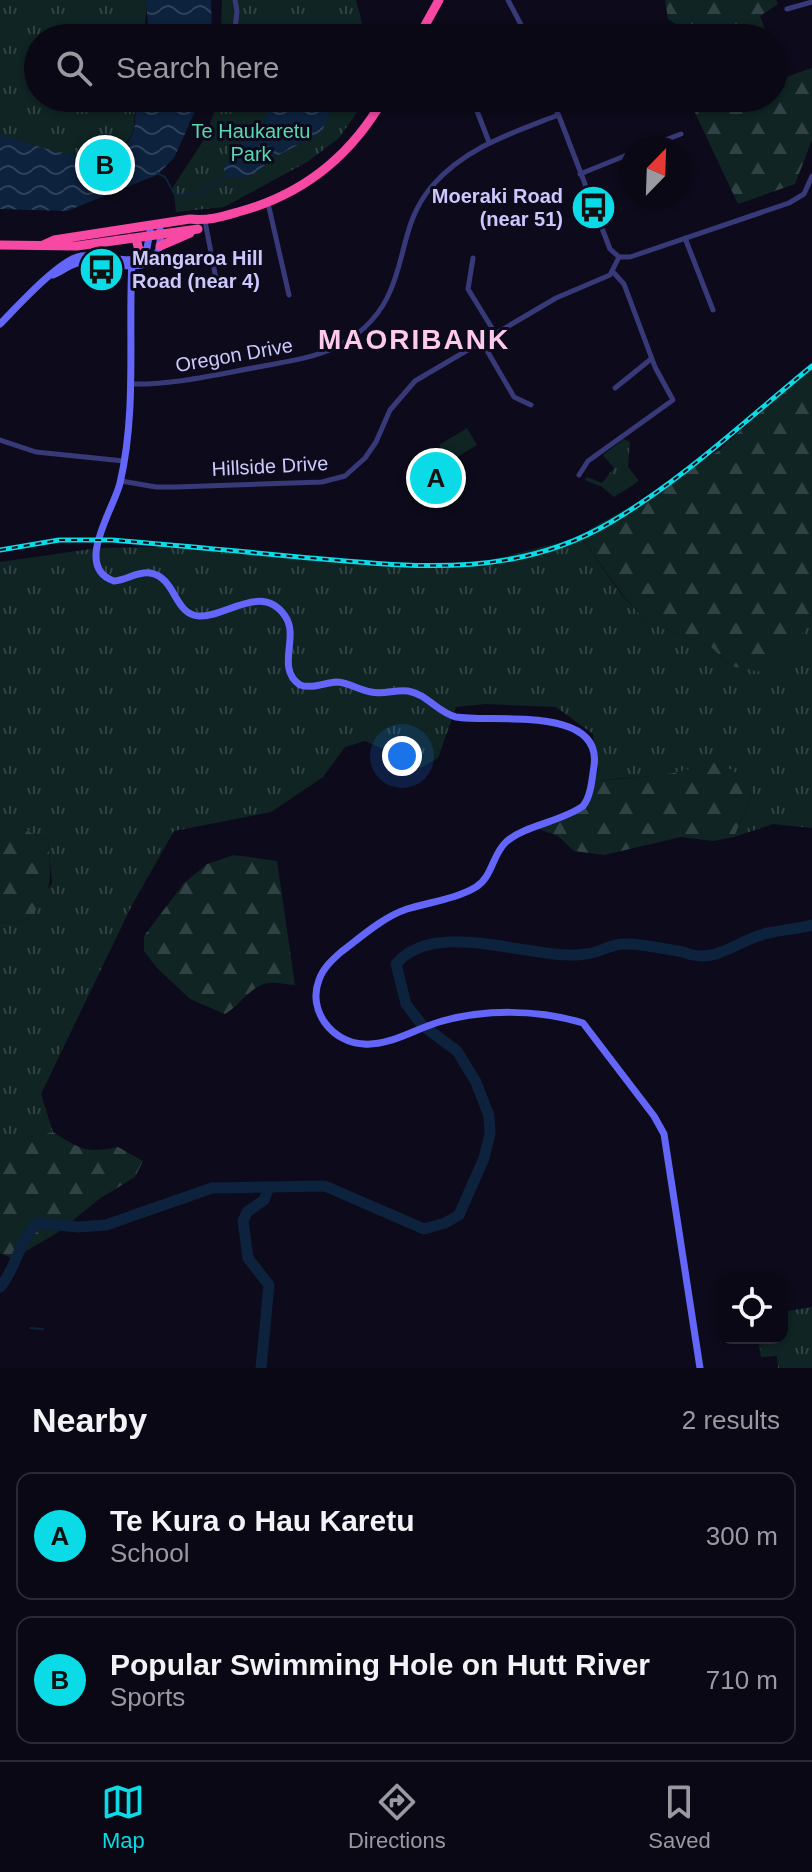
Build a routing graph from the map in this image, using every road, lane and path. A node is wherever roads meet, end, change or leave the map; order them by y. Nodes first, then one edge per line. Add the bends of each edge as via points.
1 (235, 0) edge
2 (439, 0) edge
3 (508, 0) edge
4 (812, 2) edge
5 (787, 9) dead end
6 (236, 24) edge
7 (426, 24) edge
8 (521, 24) edge
9 (374, 112) edge
10 (477, 112) edge
11 (557, 112) edge
12 (558, 115) junction
13 (681, 134) dead end
14 (676, 136) edge
15 (489, 142) junction
16 (620, 158) edge
17 (580, 174) junction
18 (812, 176) edge
19 (268, 203) junction
20 (202, 225) junction
21 (155, 230) junction
22 (685, 238) junction
23 (136, 239) junction
24 (0, 245) edge
25 (43, 245) junction
26 (160, 246) junction
27 (619, 257) junction
28 (473, 258) dead end
29 (133, 262) junction
30 (613, 272) junction
31 (216, 279) dead end
32 (289, 295) dead end
33 (713, 310) dead end
34 (0, 324) edge
35 (495, 333) junction
36 (482, 342) junction
37 (651, 358) junction
38 (130, 384) junction
39 (615, 388) dead end
40 (531, 405) dead end
41 (0, 440) edge
42 (125, 461) junction
43 (579, 475) dead end
44 (121, 481) junction
45 (700, 1368) edge

1 - 6 street
2 - 7 highway
3 - 8 street
4 - 5 street
9 - 19 highway via 335,161 303,186
10 - 15 street
11 - 12 street
12 - 15 street, Oregon Drive
12 - 17 street
13 - 14 street
15 - 38 street, Oregon Drive via 454,165 415,208 392,288 352,338 313,356 168,383
16 - 17 street
17 - 27 street via 610,249
18 - 22 street via 795,200
19 - 20 highway
19 - 32 street
20 - 21 highway via 190,219
20 - 26 highway
20 - 31 street
21 - 23 highway
21 - 25 highway
21 - 26 street
21 - 29 street via 144,254
22 - 27 street
22 - 33 street
23 - 25 highway
23 - 29 highway via 139,250
24 - 25 highway
26 - 29 street via 150,260
27 - 30 street
28 - 35 street via 468,289
29 - 34 street via 78,256 62,264
29 - 38 street
30 - 35 street, Hillside Drive
30 - 37 street via 624,284
35 - 36 street, Hillside Drive
36 - 40 street via 514,397
36 - 44 street, Hillside Drive via 409,386 390,410 370,453 339,479 176,487
37 - 39 street
37 - 43 street via 673,400 588,461
38 - 42 street
41 - 42 street via 36,452
42 - 44 street
44 - 45 street via 97,548 97,566 107,578 118,581 147,572 160,576 195,616 246,603 277,608 289,622 291,676 305,687 335,682 370,692 406,691 452,716 560,725 578,730 591,743 595,763 583,806 514,837 501,848 480,884 389,917 337,956 316,990 318,1010 339,1037 369,1044 437,1023 501,1012 583,1023 664,1134

